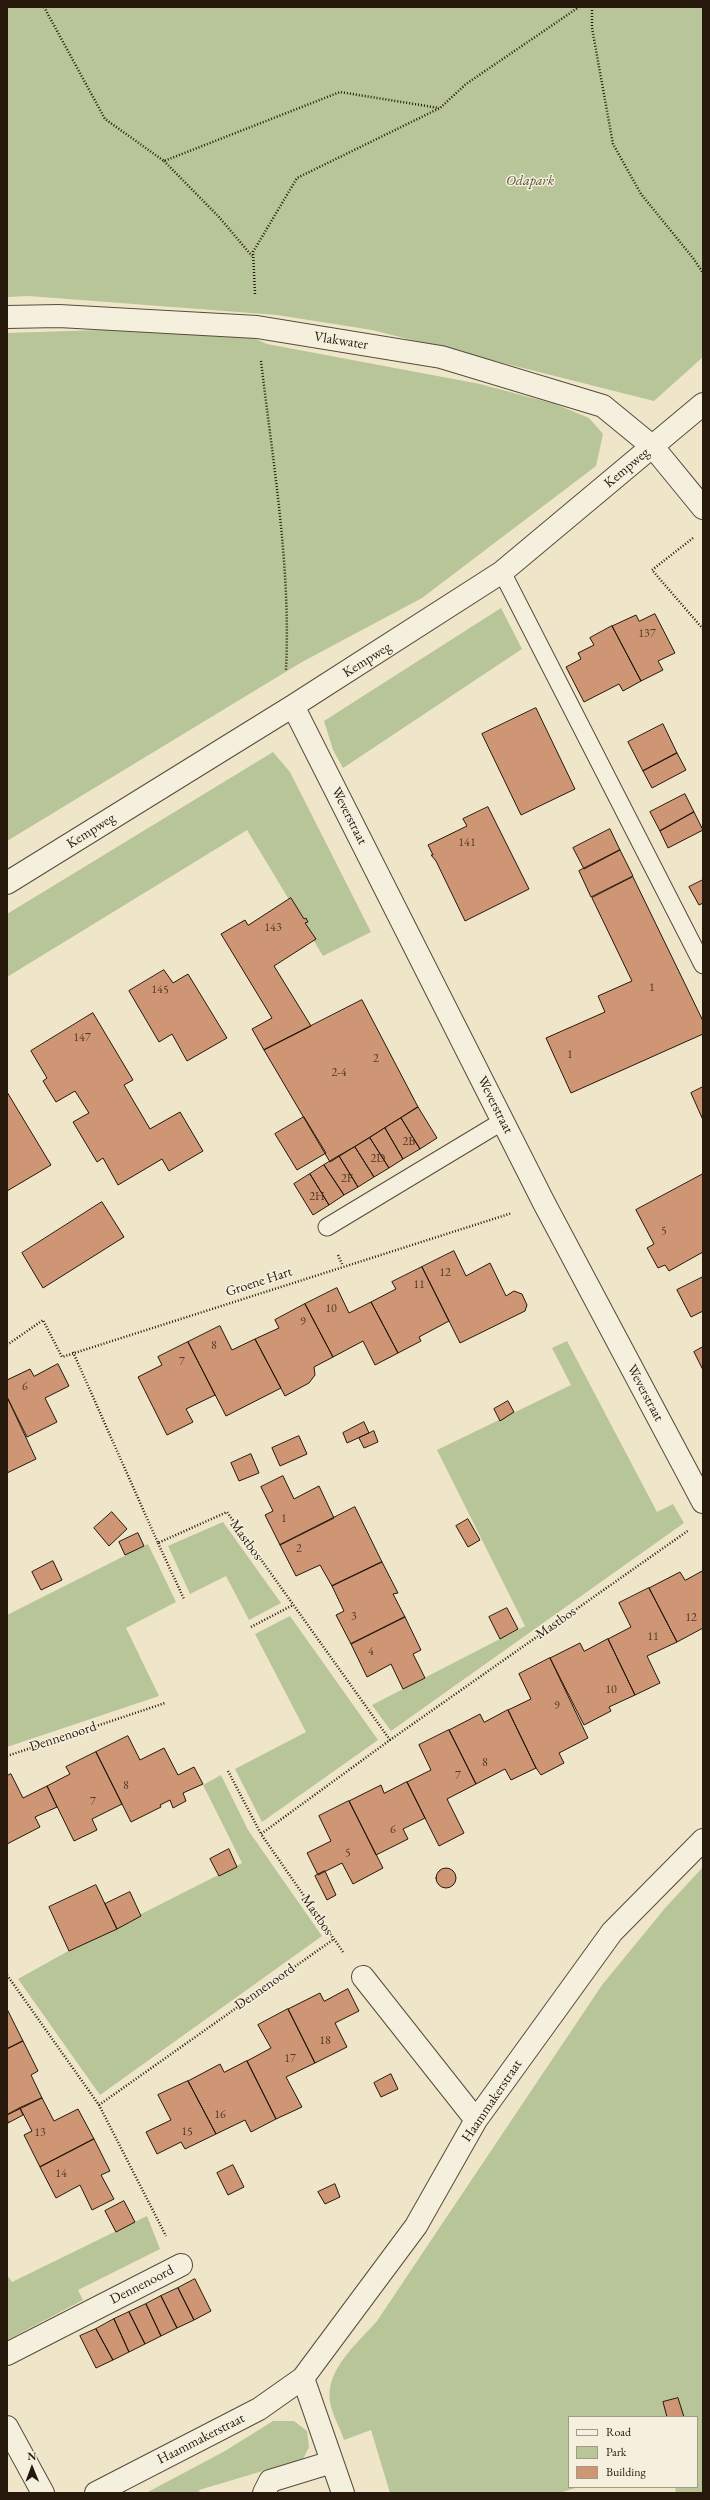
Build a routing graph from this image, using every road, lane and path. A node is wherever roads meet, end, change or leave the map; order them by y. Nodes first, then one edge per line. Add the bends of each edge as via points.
1 (44, 7) edge
2 (592, 7) edge
3 (440, 108) dead end
4 (164, 161) junction
5 (253, 257) dead end
6 (703, 273) edge
7 (7, 317) edge
8 (703, 404) edge
9 (653, 447) junction
10 (703, 508) edge
11 (697, 535) dead end
12 (502, 572) junction
13 (703, 629) edge
14 (293, 706) junction
15 (7, 883) edge
16 (703, 965) edge
17 (503, 1121) junction
18 (544, 1203) junction
19 (327, 1227) dead end
20 (7, 1345) edge
21 (73, 1352) junction
22 (703, 1502) edge
23 (690, 1529) dead end
24 (158, 1543) junction
25 (184, 1599) dead end
26 (293, 1605) junction
27 (251, 1627) dead end
28 (165, 1703) dead end
29 (390, 1740) junction
30 (7, 1756) edge
31 (228, 1771) dead end
32 (260, 1834) junction
33 (703, 1840) edge
34 (334, 1939) junction
35 (7, 1974) edge
36 (364, 1977) joint
37 (99, 2105) junction
38 (476, 2120) junction
39 (181, 2265) joint
40 (7, 2354) edge
41 (303, 2378) junction
42 (7, 2427) edge
43 (332, 2462) junction
44 (43, 2493) edge
45 (96, 2493) edge
46 (264, 2493) edge
47 (343, 2493) edge

1 - 4 path via 105,119
2 - 6 path via 592,28 613,144 641,194
3 - 4 path via 340,92
4 - 5 path via 219,217
7 - 9 street, Vlakwater via 59,316 257,327 441,358 603,406
8 - 9 street, Kempweg
9 - 10 street, Vlakwater
9 - 12 street, Kempweg
11 - 13 path via 652,570
12 - 14 street, Kempweg
12 - 16 lane
14 - 15 street, Kempweg
14 - 17 street, Weverstraat
17 - 18 street, Weverstraat
17 - 19 lane
18 - 21 path, Groene Hart
18 - 22 street, Weverstraat
20 - 21 path, Groene Hart via 43,1320 62,1357
21 - 24 path
23 - 29 path, Mastbos
24 - 25 path
24 - 26 path, Mastbos via 227,1512
26 - 27 path
26 - 29 path, Mastbos
28 - 30 path, Dennenoord
29 - 32 path, Mastbos
31 - 32 path
32 - 34 path, Mastbos
33 - 38 street, Haammakerstraat via 612,1932
34 - 36 path, Mastbos
34 - 37 path, Dennenoord
35 - 37 path, Dennenoord
36 - 38 street
37 - 39 path, Dennenoord
38 - 41 street, Haammakerstraat via 416,2226
39 - 40 street, Dennenoord
41 - 43 street
41 - 45 street, Haammakerstraat via 259,2409
42 - 44 street
43 - 46 street via 270,2481
43 - 47 street

